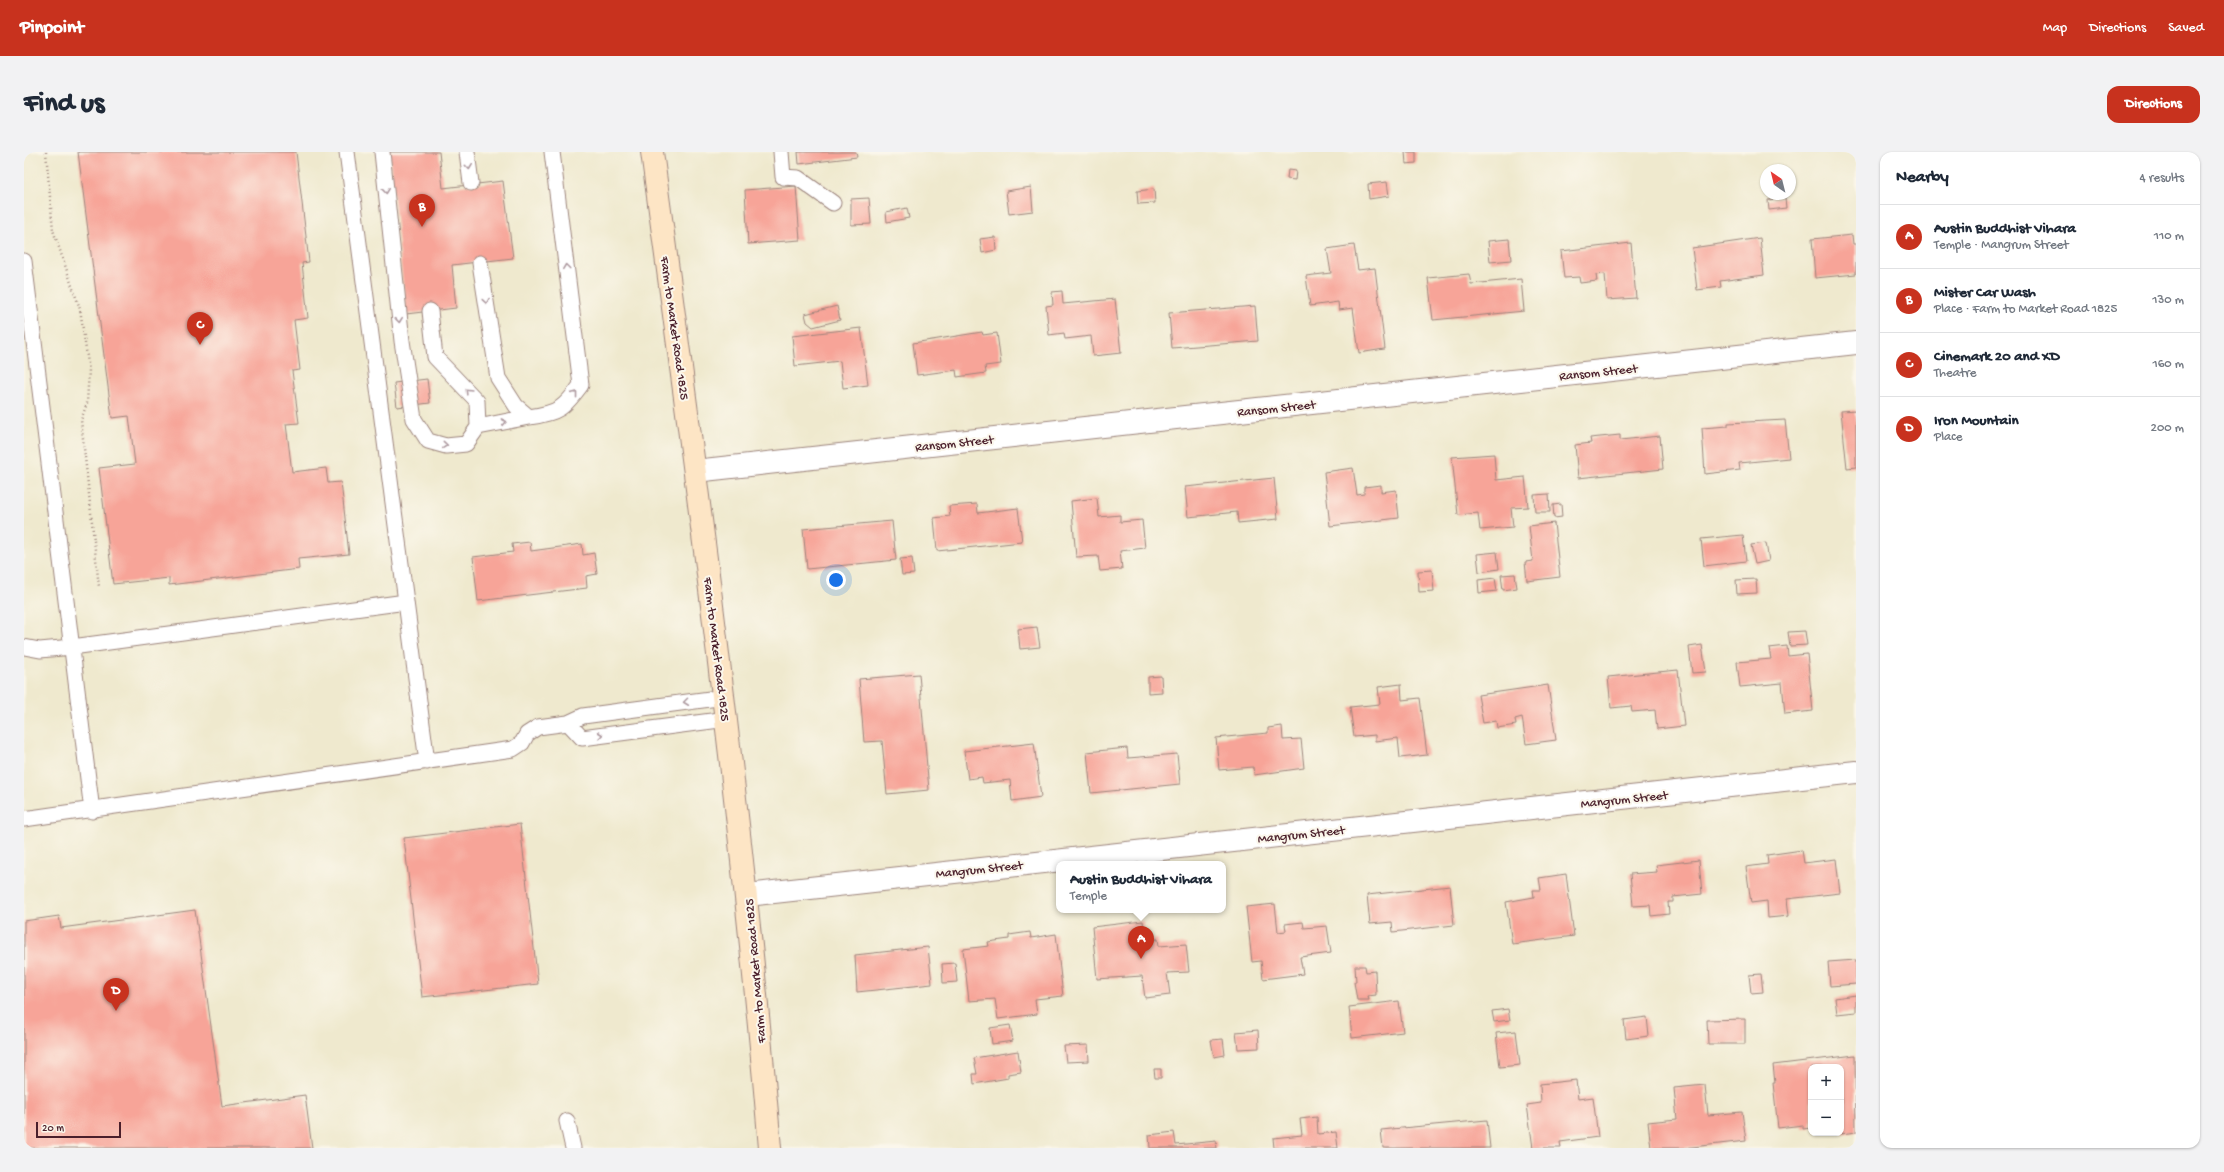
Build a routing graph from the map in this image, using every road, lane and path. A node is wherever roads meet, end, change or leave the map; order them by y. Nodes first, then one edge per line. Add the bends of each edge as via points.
1 (46, 152) edge
2 (347, 152) edge
3 (382, 152) edge
4 (468, 152) edge
5 (552, 152) edge
6 (652, 152) edge
7 (781, 152) edge
8 (471, 183) dead end
9 (833, 203) dead end
10 (24, 261) edge
11 (480, 263) dead end
12 (430, 311) dead end
13 (1856, 343) edge
14 (529, 417) junction
15 (478, 427) junction
16 (695, 471) junction
17 (99, 587) dead end
18 (406, 602) junction
19 (24, 647) edge
20 (72, 647) junction
21 (725, 697) junction
22 (727, 719) junction
23 (568, 723) junction
24 (427, 762) junction
25 (1856, 772) edge
26 (92, 810) junction
27 (24, 819) edge
28 (747, 895) junction
29 (567, 1121) dead end
30 (573, 1148) edge
31 (770, 1148) edge

1 - 17 path via 53,230 80,309 89,370 87,403 81,420
2 - 18 lane
3 -> 15 lane via 402,341 414,419 428,441 446,446 466,444
4 -> 8 lane
14 -> 5 lane via 544,415 564,407 582,385
6 - 16 main road, Farm to Market Road 1825
7 - 9 lane via 783,177 798,178
10 - 20 lane
11 -> 14 lane via 498,378 516,406
15 -> 12 lane via 477,401 435,357
13 - 16 street, Ransom Street
15 -> 14 lane
16 - 21 main road, Farm to Market Road 1825
18 - 20 lane
18 - 24 lane
19 - 20 lane via 40,650
20 - 26 lane
21 - 22 main road, Farm to Market Road 1825
21 -> 23 lane via 583,716
23 -> 22 lane via 582,738
22 - 28 main road, Farm to Market Road 1825
23 - 24 lane via 538,727 527,734 522,743 513,749
24 - 26 lane
25 - 28 street, Mangrum Street
26 - 27 lane
28 - 31 main road, Farm to Market Road 1825
29 - 30 lane

